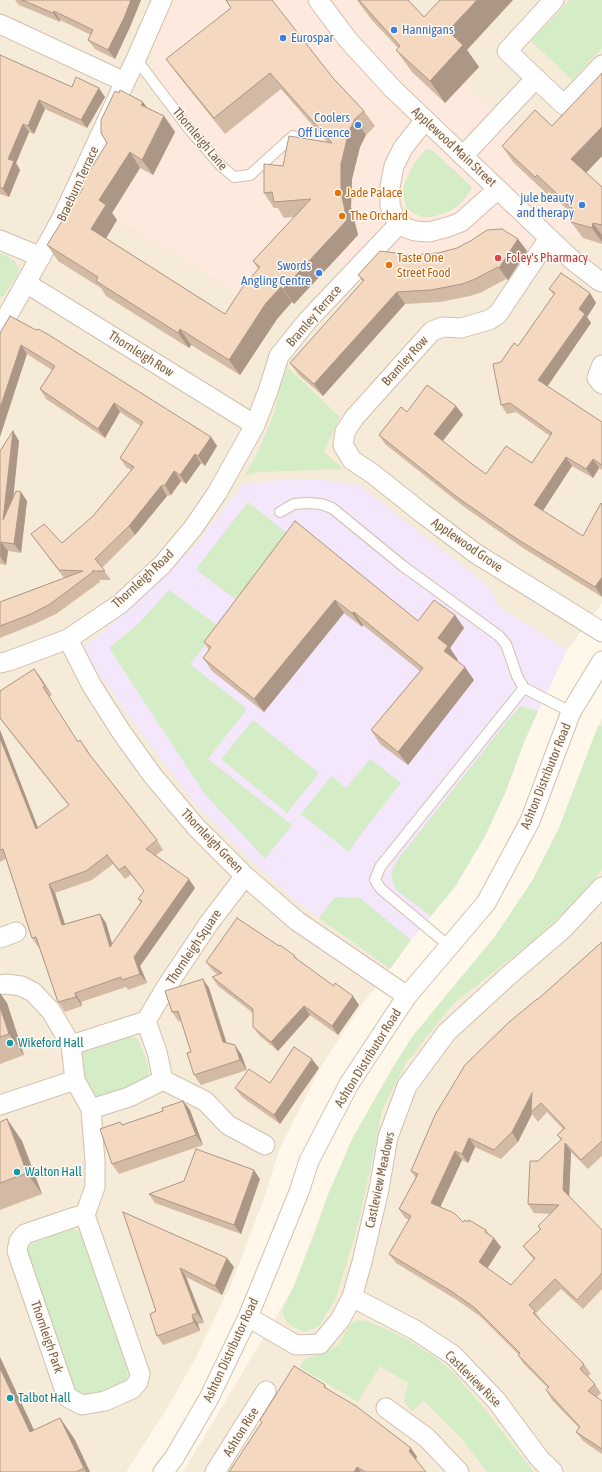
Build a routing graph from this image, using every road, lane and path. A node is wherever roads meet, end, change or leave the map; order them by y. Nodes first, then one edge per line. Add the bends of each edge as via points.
1 (162, 0) edge
2 (318, 0) edge
3 (554, 0) edge
4 (0, 24) edge
5 (136, 60) junction
6 (602, 65) edge
7 (536, 78) junction
8 (125, 82) junction
9 (425, 120) junction
10 (293, 136) edge
11 (463, 156) junction
12 (498, 189) junction
13 (400, 223) junction
14 (549, 238) junction
15 (0, 240) edge
16 (41, 257) junction
17 (602, 282) edge
18 (26, 283) junction
19 (2, 319) edge
20 (602, 365) edge
21 (602, 384) edge
22 (255, 425) junction
23 (342, 445) joint
24 (280, 512) dead end
25 (602, 632) edge
26 (68, 639) junction
27 (602, 661) edge
28 (0, 663) edge
29 (524, 688) junction
30 (571, 712) junction
31 (245, 876) junction
32 (602, 887) edge
33 (450, 946) junction
34 (0, 985) edge
35 (407, 996) junction
36 (146, 1021) junction
37 (71, 1045) junction
38 (75, 1080) junction
39 (163, 1080) junction
40 (0, 1105) edge
41 (91, 1109) junction
42 (265, 1145) dead end
43 (85, 1215) junction
44 (352, 1297) junction
45 (248, 1318) junction
46 (266, 1391) dead end
47 (386, 1408) dead end
48 (163, 1472) edge
49 (216, 1472) edge
50 (458, 1472) edge
51 (553, 1472) edge

1 - 5 street, Braeburn Terrace
2 - 9 street, Applewood Main Street via 348,40
3 - 7 street via 507,51
4 - 8 street
5 - 8 street, Braeburn Terrace
5 - 10 lane, Thornleigh Lane via 190,129 221,166 234,177 250,175
6 - 7 street via 564,105
7 - 11 street
8 - 16 street, Braeburn Terrace via 62,220
9 - 11 street, Applewood Main Street
9 - 13 street via 394,166 390,206
11 - 12 street, Applewood Main Street
12 - 13 street via 461,222 448,227 429,232 415,231
12 - 14 street, Applewood Main Street
13 - 22 street, Bramley Terrace via 308,320 280,356
14 - 17 street, Applewood Main Street via 571,259
14 - 23 street, Bramley Row via 498,314 489,320 461,328 443,327 432,331 354,418 345,432
15 - 16 street
16 - 18 street, Braeburn Terrace
18 - 19 street, Braeburn Terrace
18 - 22 street, Thornleigh Row
20 - 21 street via 597,378
22 - 26 street, Thornleigh Road via 217,493 193,528 163,564 120,604
23 - 25 street, Applewood Grove via 352,460 475,553
24 - 29 lane via 294,504 307,503 321,504 336,511 404,566 499,636 506,644
26 - 28 street, Thornleigh Road
26 - 31 street, Thornleigh Green via 92,686 153,776 196,827
27 - 30 street, Ashton Distributor Road
29 - 30 lane
29 - 33 lane via 380,867 375,880 381,888
30 - 33 street, Ashton Distributor Road via 530,821 486,903
31 - 35 street, Thornleigh Green via 297,920
31 - 36 street, Thornleigh Square via 209,923
32 - 44 street, Castleview Meadows via 563,929 447,1032 407,1086 388,1137 377,1196
33 - 35 street, Ashton Distributor Road
34 - 37 street via 21,986 33,992 51,1012
35 - 45 street, Ashton Distributor Road via 349,1084 309,1161
36 - 37 street
36 - 39 street
37 - 38 street
38 - 40 street
38 - 41 street
39 - 41 street via 129,1097
39 - 42 street via 205,1100 228,1125
41 - 43 street via 95,1187
43 - 43 street, Thornleigh Park via 25,1234 19,1241 17,1251 67,1397 82,1405 105,1401 132,1389 140,1374
44 - 45 street, Castleview Meadows via 340,1320 320,1344 296,1345
44 - 51 street, Castleview Rise via 415,1330 453,1356 496,1400 539,1458
45 - 48 street, Ashton Distributor Road via 209,1398
46 - 49 street, Ashton Rise
47 - 50 street via 427,1438

